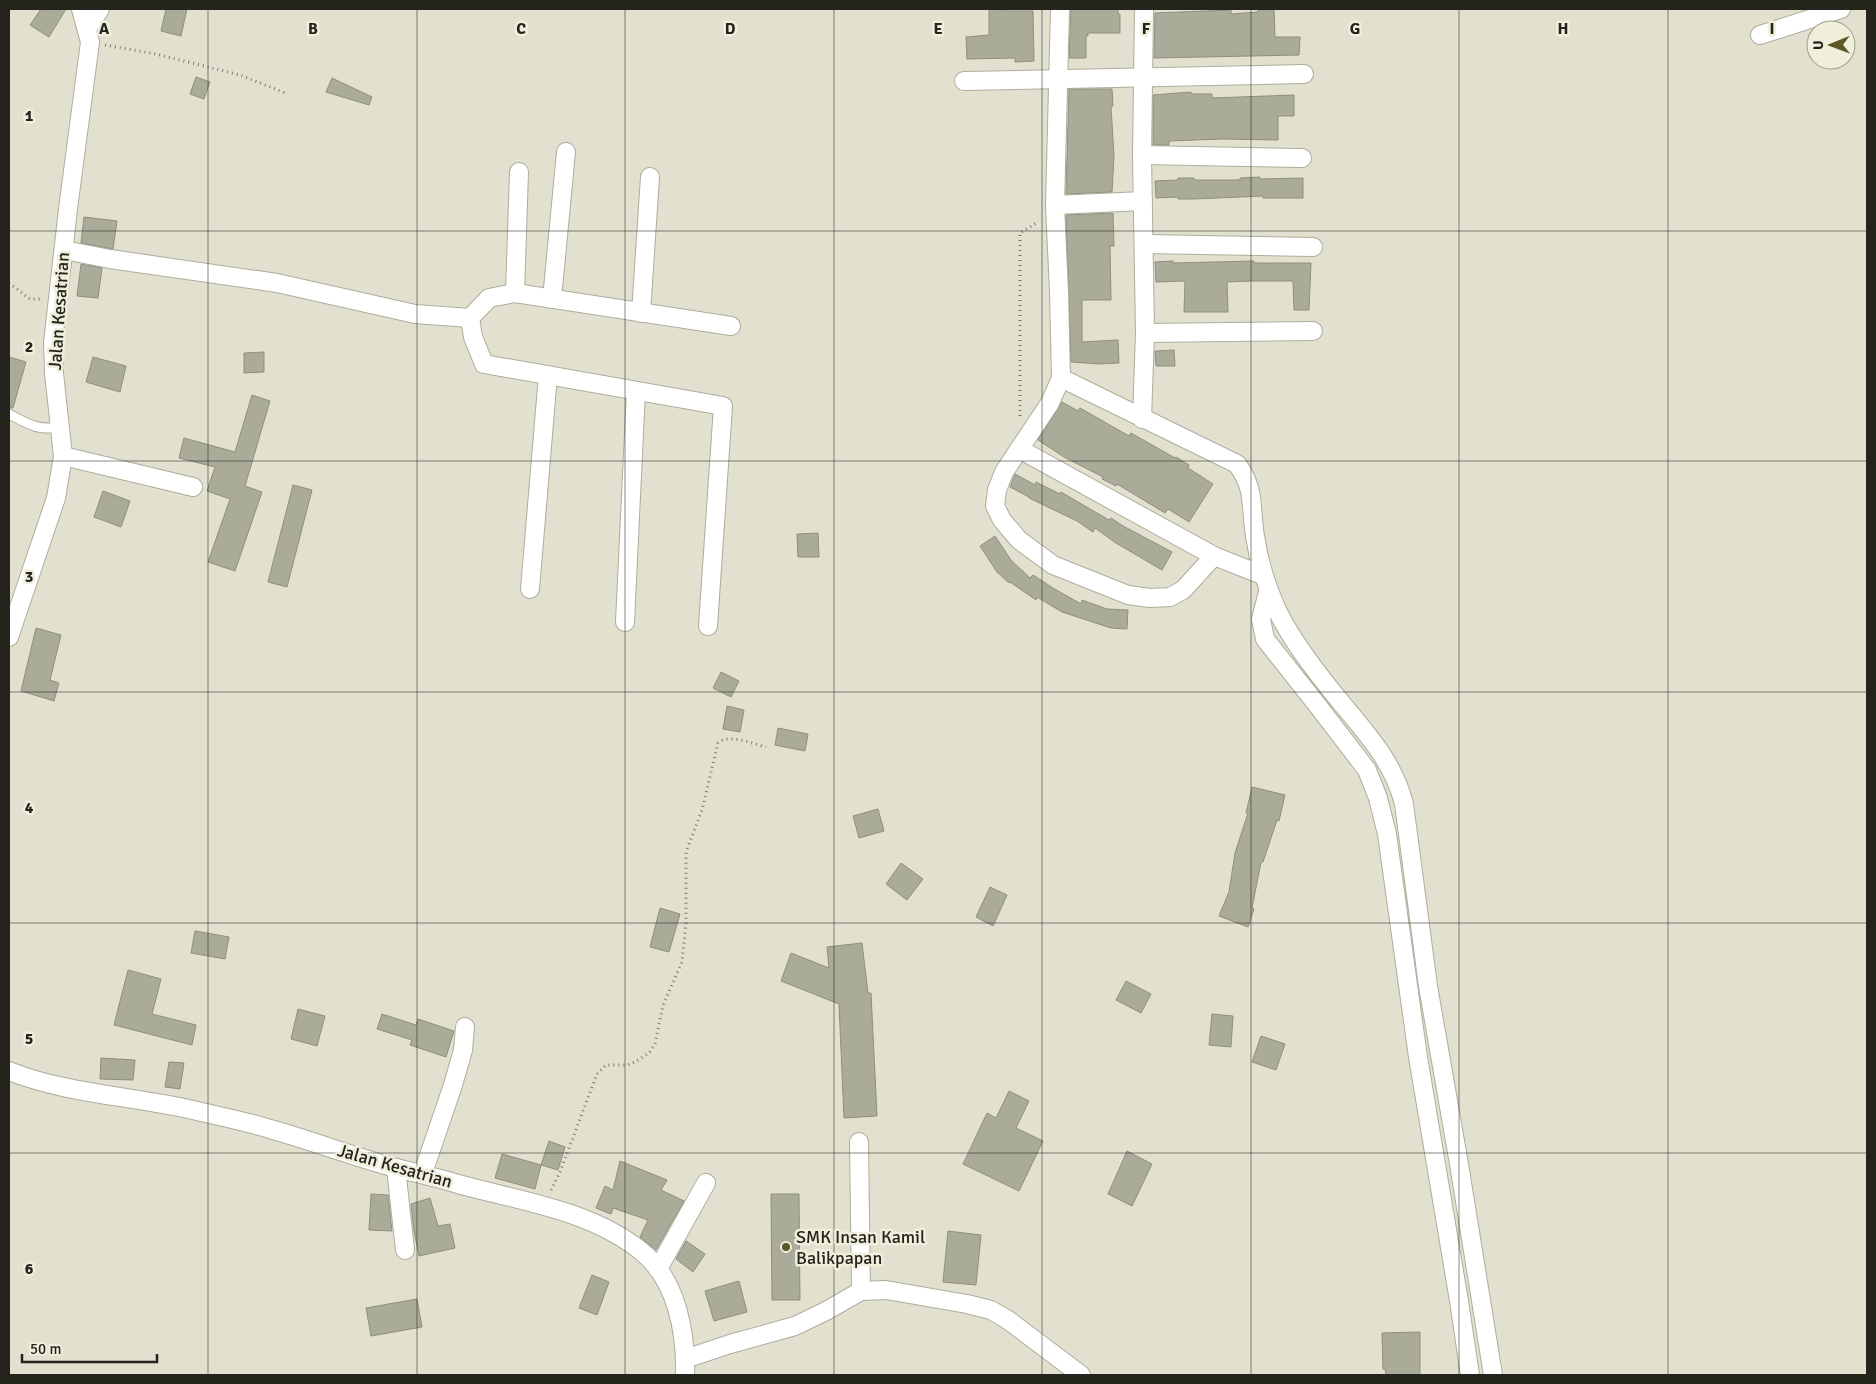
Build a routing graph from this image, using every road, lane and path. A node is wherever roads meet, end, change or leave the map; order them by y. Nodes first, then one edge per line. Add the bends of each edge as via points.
1 (81, 9) edge
2 (100, 9) edge
3 (1060, 9) edge
4 (1144, 9) edge
5 (1841, 9) edge
6 (1805, 14) edge
7 (1760, 35) dead end
8 (89, 36) junction
9 (1304, 74) dead end
10 (1143, 77) junction
11 (1058, 79) junction
12 (964, 81) dead end
13 (288, 94) dead end
14 (566, 152) dead end
15 (1142, 155) junction
16 (1302, 158) dead end
17 (520, 172) dead end
18 (650, 177) dead end
19 (1143, 201) junction
20 (1055, 208) junction
21 (1144, 244) junction
22 (1314, 247) dead end
23 (64, 250) junction
24 (9, 284) edge
25 (59, 290) junction
26 (515, 293) junction
27 (552, 299) junction
28 (641, 313) junction
29 (470, 318) junction
30 (732, 326) dead end
31 (1313, 331) dead end
32 (1145, 333) junction
33 (548, 375) junction
34 (1061, 378) junction
35 (636, 391) junction
36 (9, 414) edge
37 (1142, 419) junction
38 (1020, 420) dead end
39 (60, 427) junction
40 (1020, 449) junction
41 (63, 456) junction
42 (193, 487) dead end
43 (1214, 556) junction
44 (1262, 575) junction
45 (530, 589) dead end
46 (1268, 592) junction
47 (625, 622) dead end
48 (708, 626) dead end
49 (9, 637) edge
50 (766, 747) dead end
51 (465, 1027) dead end
52 (9, 1071) edge
53 (859, 1142) dead end
54 (396, 1168) junction
55 (423, 1173) junction
56 (706, 1183) dead end
57 (545, 1206) junction
58 (405, 1250) dead end
59 (658, 1269) junction
60 (861, 1291) junction
61 (685, 1367) edge
62 (1081, 1375) edge
63 (1470, 1375) edge
64 (1493, 1375) edge

1 - 8 street, Jalan Kesatrian
2 - 8 street
3 - 11 street
4 - 10 street
5 - 6 street
6 - 7 street
8 - 13 path via 240,75
8 - 23 street, Jalan Kesatrian
9 - 10 street
10 - 11 street
10 - 15 street
11 - 12 street
11 - 20 street
14 - 27 street
15 - 16 street
15 - 19 street
17 - 26 street
18 - 28 street
19 - 20 street
19 - 21 street
20 - 34 street
20 - 38 path via 1020,234
21 - 22 street
21 - 32 street
23 - 25 street, Jalan Kesatrian
23 - 29 street via 277,282 415,314
24 - 25 path via 35,300
25 - 39 street, Jalan Kesatrian via 53,343
26 - 27 street
26 - 29 street via 489,298
27 - 28 street
28 - 30 street
29 - 33 street via 473,337 484,364
31 - 32 street
32 - 37 street
33 - 35 street
33 - 45 street
34 - 37 street
34 - 40 street via 1050,403
35 - 47 street
35 - 48 street via 723,406
36 - 39 lane via 41,429
37 - 44 street via 1237,464 1247,478 1251,495
39 - 41 street, Jalan Kesatrian
40 - 43 street
40 - 43 street via 1004,472 995,506 1019,540 1053,564 1128,595 1157,598 1170,597 1182,590
41 - 42 street
41 - 49 street, Jalan Kesatrian via 56,498
43 - 44 street
44 - 46 street
46 - 63 street via 1261,619 1265,639 1366,770 1378,798
46 - 64 street via 1286,630 1388,763 1404,804 1428,986
50 - 57 path via 729,739 720,740 715,748 702,810 686,852 686,924 682,962 667,991 655,1044 641,1059 628,1065 606,1065 597,1074
51 - 55 street via 461,1059
52 - 54 street, Jalan Kesatrian via 96,1094 190,1109 269,1128
53 - 60 street
54 - 55 street, Jalan Kesatrian
54 - 58 street
55 - 57 street, Jalan Kesatrian
56 - 59 street
57 - 59 street, Jalan Kesatrian via 607,1230 642,1252
59 - 61 street, Jalan Kesatrian via 669,1288 680,1321
60 - 61 street via 795,1326 730,1344
60 - 62 street via 886,1290 991,1310

